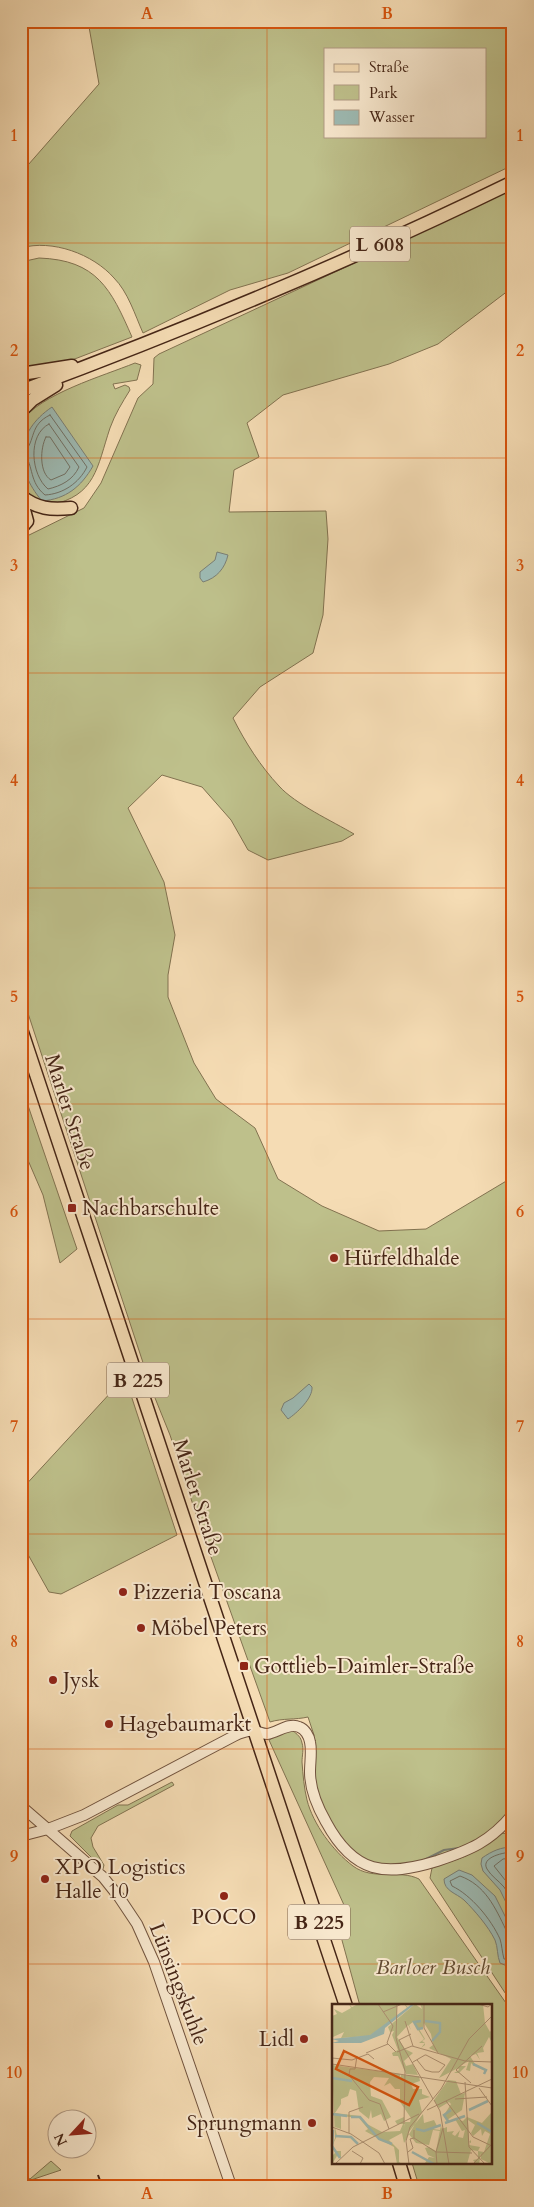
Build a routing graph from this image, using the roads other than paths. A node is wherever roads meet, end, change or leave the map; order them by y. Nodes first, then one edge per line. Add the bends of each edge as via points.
1 (513, 182) edge
2 (109, 358) junction
3 (21, 374) edge
4 (21, 391) edge
5 (21, 411) edge
6 (21, 497) edge
7 (71, 508) dead end
8 (21, 528) edge
9 (21, 1029) edge
10 (254, 1731) junction
11 (21, 1806) edge
12 (513, 1814) edge
13 (48, 1829) junction
14 (21, 1836) edge
15 (345, 2004) edge
16 (399, 2164) edge
17 (231, 2186) edge
18 (406, 2186) edge

1 - 2 main road, L 608 via 316,273
2 - 3 main road
2 - 4 main road, L 608
2 - 5 main road via 44,391
6 - 7 main road via 42,508
6 - 8 main road via 27,521
9 - 10 main road, Marler Straße / B 225
10 - 12 street via 267,1734 293,1726 300,1727 307,1734 311,1743 312,1789 325,1820 344,1849 368,1866 399,1870 458,1855 480,1845
10 - 13 street via 234,1736 84,1815
10 - 15 main road, Marler Straße / B 225
11 - 13 street, Lünsingskuhle
13 - 14 street
13 - 17 street, Lünsingskuhle via 103,1877 120,1896 137,1924 154,1962
16 - 18 main road

